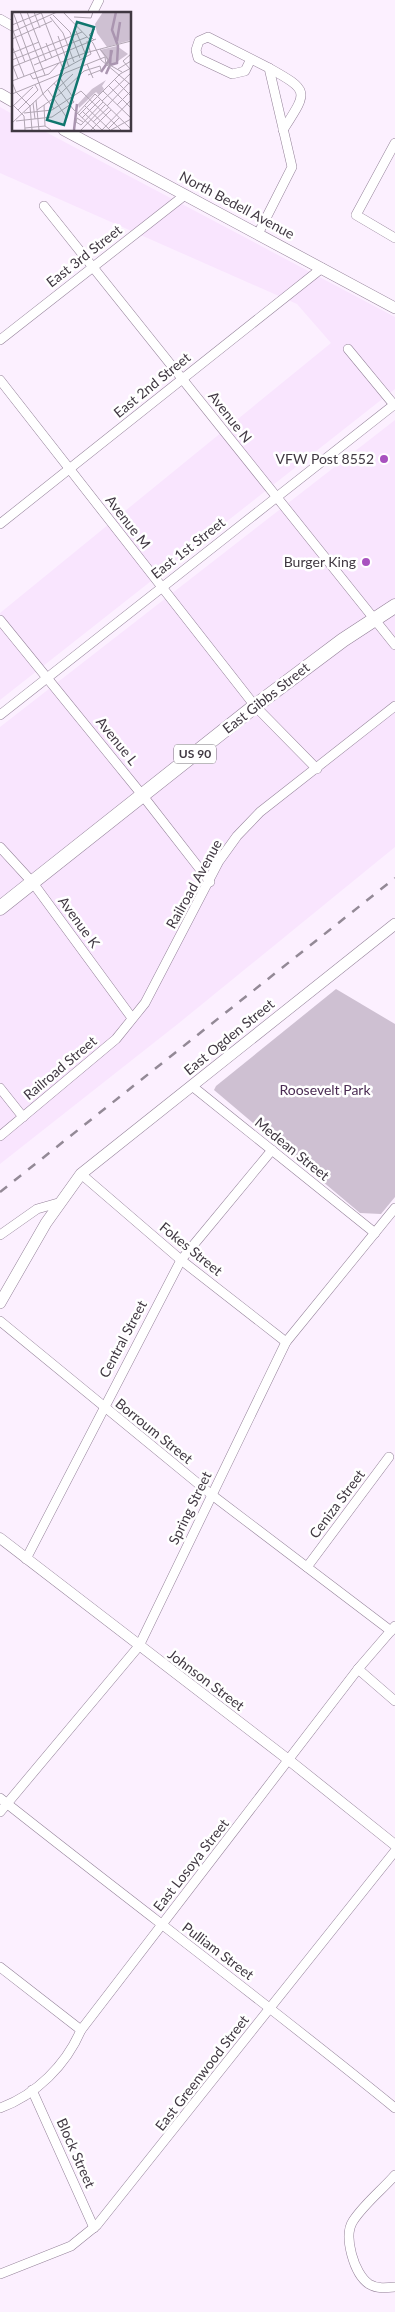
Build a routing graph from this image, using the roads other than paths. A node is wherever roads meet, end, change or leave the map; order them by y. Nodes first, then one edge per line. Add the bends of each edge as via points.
1 (99, 0) edge
2 (93, 12) edge
3 (0, 19) edge
4 (12, 26) edge
5 (251, 59) junction
6 (269, 68) junction
7 (0, 94) edge
8 (12, 101) edge
9 (283, 130) junction
10 (66, 131) edge
11 (395, 143) edge
12 (185, 195) junction
13 (44, 206) dead end
14 (258, 234) junction
15 (395, 238) edge
16 (92, 266) junction
17 (322, 268) junction
18 (395, 308) edge
19 (0, 340) edge
20 (348, 349) dead end
21 (182, 379) junction
22 (0, 380) edge
23 (395, 405) edge
24 (69, 469) junction
25 (276, 496) junction
26 (0, 524) edge
27 (162, 587) junction
28 (395, 606) edge
29 (374, 618) junction
30 (0, 620) edge
31 (395, 645) edge
32 (48, 679) junction
33 (255, 706) junction
34 (395, 706) edge
35 (0, 715) edge
36 (317, 768) junction
37 (143, 796) junction
38 (0, 847) edge
39 (210, 882) junction
40 (33, 883) junction
41 (0, 908) edge
42 (395, 924) edge
43 (132, 1018) junction
44 (192, 1086) junction
45 (0, 1088) edge
46 (22, 1116) junction
47 (0, 1136) edge
48 (272, 1150) junction
49 (81, 1174) junction
50 (58, 1203) junction
51 (395, 1208) edge
52 (375, 1233) junction
53 (0, 1234) edge
54 (181, 1260) junction
55 (0, 1303) edge
56 (0, 1321) edge
57 (286, 1342) junction
58 (102, 1407) junction
59 (390, 1457) dead end
60 (212, 1495) junction
61 (0, 1538) edge
62 (26, 1559) junction
63 (308, 1566) junction
64 (393, 1629) edge
65 (139, 1646) junction
66 (358, 1670) junction
67 (395, 1700) edge
68 (290, 1761) junction
69 (3, 1801) edge
70 (0, 1812) edge
71 (395, 1845) edge
72 (395, 1851) edge
73 (162, 1926) junction
74 (0, 1967) edge
75 (271, 2007) junction
76 (81, 2030) junction
77 (32, 2090) junction
78 (0, 2108) edge
79 (395, 2108) edge
80 (395, 2175) edge
81 (94, 2228) junction
82 (0, 2274) edge
83 (395, 2287) edge

1 - 2 street
3 - 4 street
5 - 5 street via 208,37 199,41 196,50 198,58 232,74 246,70
5 - 6 street
6 - 9 street
6 - 9 street via 298,84 301,93 300,104
7 - 8 main road
9 - 14 street via 292,167
10 - 12 main road, North Bedell Avenue
11 - 15 street via 356,215
12 - 14 main road, North Bedell Avenue
12 - 16 street, East 3rd Street
13 - 16 street, Avenue N
14 - 17 main road, North Bedell Avenue
16 - 19 street, East 3rd Street
16 - 21 street, Avenue N
17 - 18 main road, North Bedell Avenue
17 - 21 street, East 2nd Street
20 - 23 street
21 - 24 street, East 2nd Street
21 - 25 street, Avenue N
22 - 24 street, Avenue M
23 - 25 street, East 1st Street
24 - 26 street, East 2nd Street
24 - 27 street, Avenue M
25 - 27 street, East 1st Street
25 - 29 street, Avenue N
27 - 32 street, East 1st Street
27 - 33 street, Avenue M
28 - 29 highway, East Gibbs Street / US 90
29 - 31 street, Avenue N
29 - 33 highway, East Gibbs Street / US 90
30 - 32 street, Avenue L
32 - 35 street, East 1st Street
32 - 37 street, Avenue L
33 - 36 street, Avenue M
33 - 37 highway, East Gibbs Street / US 90
34 - 36 street, Railroad Avenue
36 - 39 street, Railroad Avenue via 248,824 219,861
37 - 39 street, Avenue L
37 - 40 highway, East Gibbs Street / US 90
38 - 40 street, Avenue K
39 - 43 street, Railroad Avenue via 146,1003
40 - 41 highway, East Gibbs Street / US 90
40 - 43 street, Avenue K
42 - 44 main road, East Ogden Street
43 - 46 street, Railroad Street via 116,1039
44 - 48 street, Medean Street
44 - 49 main road, East Ogden Street
45 - 46 street
46 - 47 street, Railroad Street
48 - 52 street, Medean Street
48 - 54 street, Central Street
49 - 50 main road, East Ogden Street
49 - 54 street, Fokes Street
50 - 53 street via 38,1210
50 - 55 main road, East Ogden Street
51 - 52 street, Spring Street
52 - 57 street, Spring Street
54 - 57 street, Fokes Street
54 - 58 street, Central Street
56 - 58 street, Borroum Street
57 - 60 street, Spring Street
58 - 60 street, Borroum Street
58 - 62 street, Central Street
59 - 63 street, Ceniza Street
60 - 63 street, Borroum Street
60 - 65 street, Spring Street
61 - 62 street, Johnson Street
62 - 65 street, Johnson Street
63 - 64 street, Borroum Street
64 - 66 street, East Losoya Street
65 - 68 street, Johnson Street
65 - 69 street, Spring Street
66 - 67 street
66 - 68 street, East Losoya Street
68 - 71 street, Johnson Street
68 - 73 street, East Losoya Street
69 - 70 street, Spring Street
69 - 73 street, Pulliam Street
72 - 75 street, East Greenwood Street
73 - 75 street, Pulliam Street
73 - 76 street, East Losoya Street
74 - 76 street
75 - 79 street, Pulliam Street
75 - 81 street, East Greenwood Street
76 - 77 street, East Losoya Street via 75,2044 50,2077
77 - 78 street, East Losoya Street
77 - 81 street, Block Street
80 - 83 street via 353,2221 348,2240 360,2273 368,2284
81 - 82 street, East Greenwood Street via 71,2246

